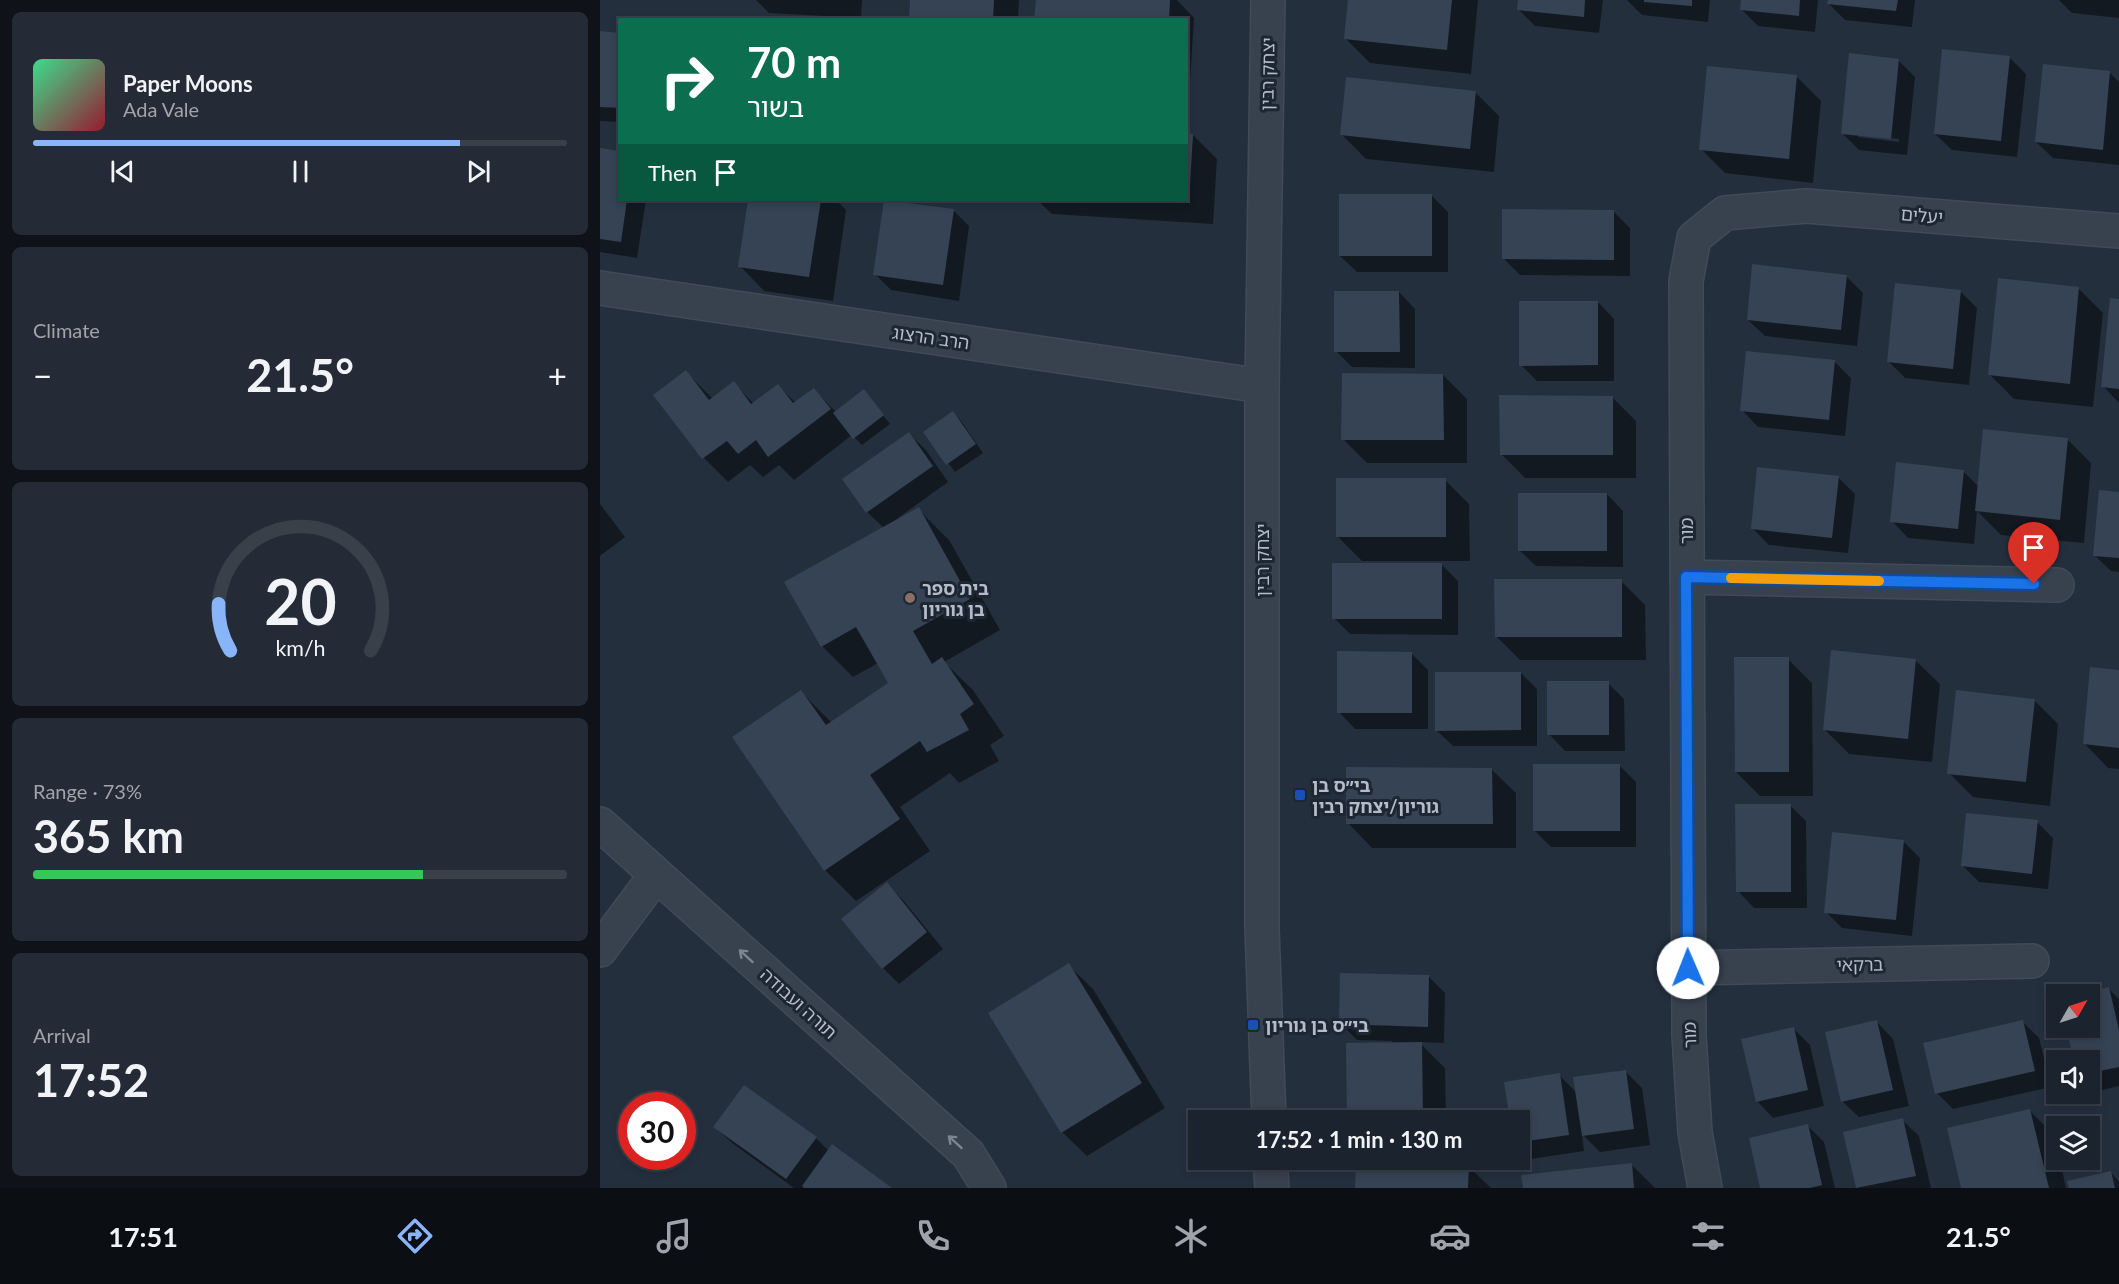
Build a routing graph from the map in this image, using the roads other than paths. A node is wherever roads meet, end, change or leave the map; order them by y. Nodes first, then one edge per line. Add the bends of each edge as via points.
1 (1268, 0) edge
2 (1725, 213) joint
3 (2119, 231) edge
4 (600, 288) edge
5 (1262, 386) junction
6 (1686, 577) junction
7 (2057, 585) dead end
8 (600, 824) edge
9 (656, 875) junction
10 (600, 950) edge
11 (2032, 961) dead end
12 (1688, 968) junction
13 (1269, 1110) edge
14 (1271, 1170) edge
15 (989, 1188) edge
16 (1272, 1188) edge
17 (1705, 1188) edge

1 - 5 street, יצחק רבין
2 - 3 street, יעלים via 1806,206
2 - 6 street, מור via 1694,238 1686,281
4 - 5 street, הרב הרצוג
5 - 13 street, יצחק רבין via 1262,928
6 - 7 street
6 - 12 street, מור
8 - 9 street, תורה ועבודה
9 - 10 street
15 -> 9 street, תורה ועבודה via 968,1154
11 - 12 street, ברקאי
12 - 17 street, מור via 1695,1132
14 - 16 street

